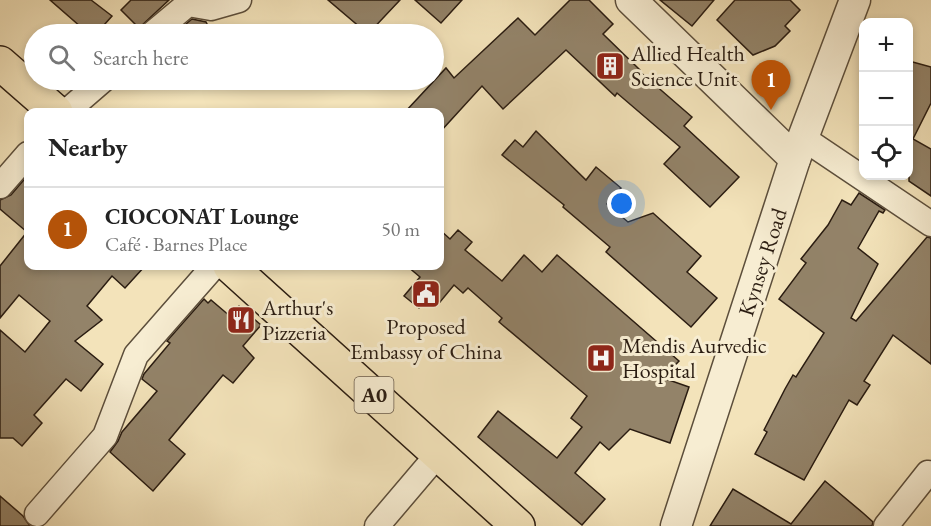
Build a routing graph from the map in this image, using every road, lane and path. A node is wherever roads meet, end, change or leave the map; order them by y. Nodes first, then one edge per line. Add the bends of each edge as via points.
1 (240, 0) edge
2 (631, 0) edge
3 (855, 0) edge
4 (164, 24) edge
5 (0, 63) edge
6 (24, 84) edge
7 (31, 90) edge
8 (91, 90) edge
9 (51, 108) edge
10 (71, 108) edge
11 (799, 148) junction
12 (24, 159) edge
13 (0, 186) edge
14 (931, 224) edge
15 (210, 270) edge
16 (234, 270) edge
17 (439, 453) junction
18 (928, 472) dead end
19 (37, 514) dead end
20 (377, 526) edge
21 (517, 526) edge
22 (676, 526) edge
23 (886, 526) edge

1 - 4 street via 211,8 188,4
2 - 11 street
3 - 11 street, Kynsey Road
5 - 6 highway
7 - 9 highway
8 - 10 street
11 - 14 street
11 - 22 street, Kynsey Road
12 - 13 street
15 - 19 street via 136,355 105,436
16 - 17 highway, A0
17 - 20 street
17 - 21 highway, A0
18 - 23 street

